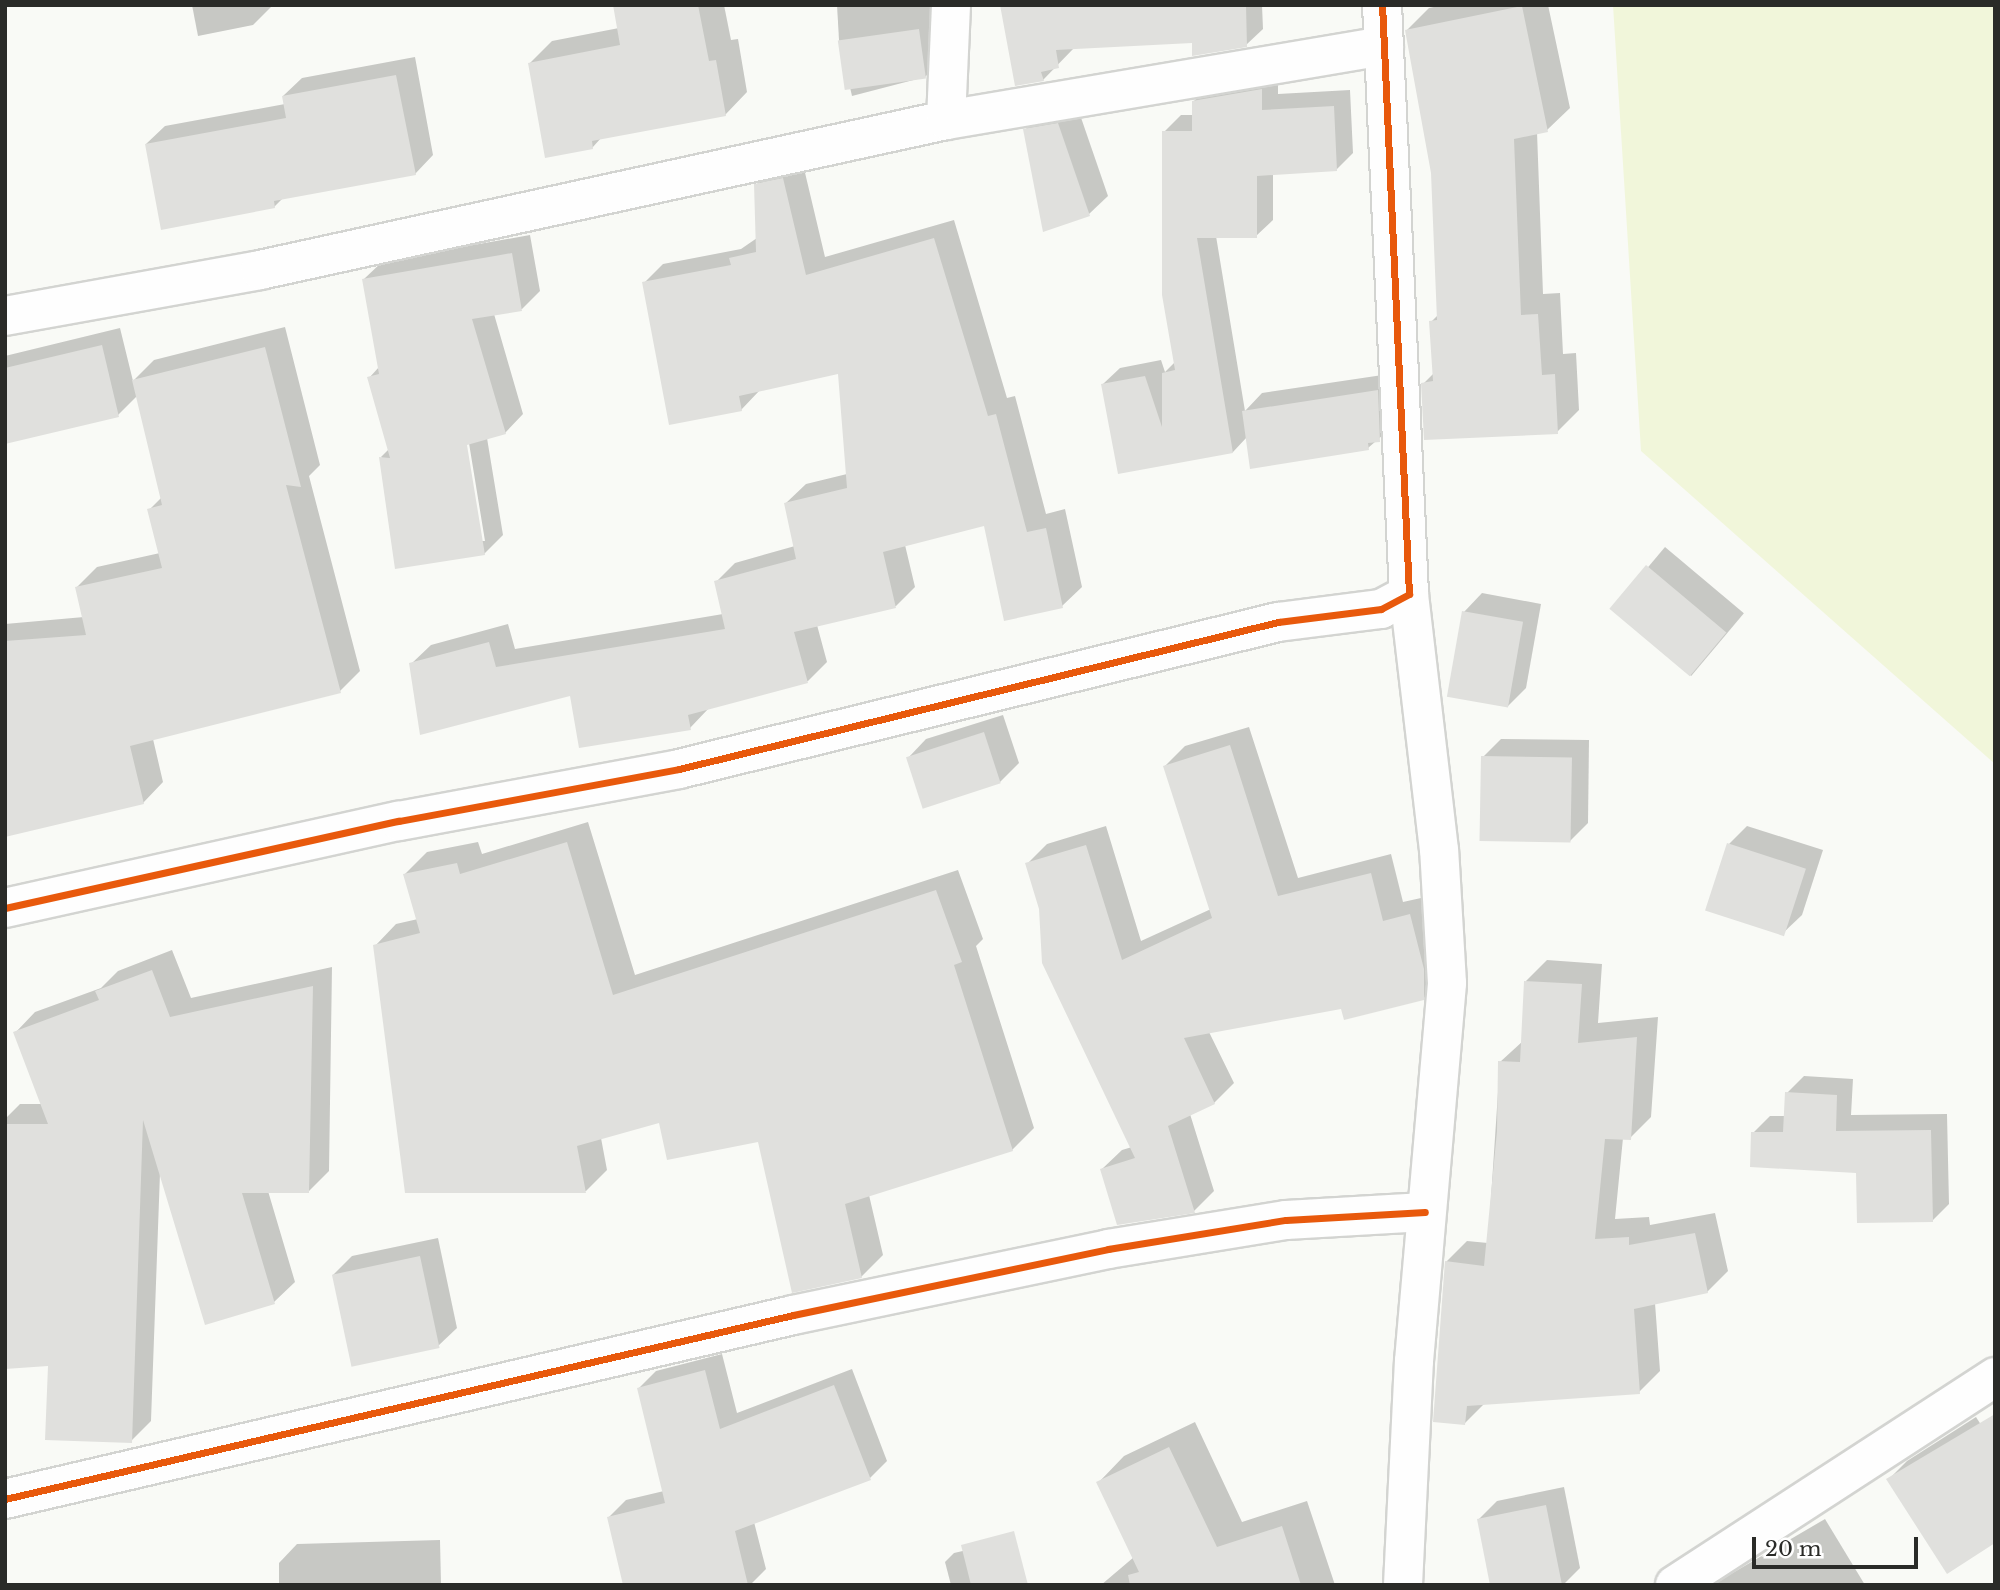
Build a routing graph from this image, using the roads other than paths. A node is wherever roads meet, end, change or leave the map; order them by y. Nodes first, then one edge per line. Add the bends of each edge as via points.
1 (951, 5) edge
2 (1382, 5) edge
3 (1384, 46) junction
4 (946, 120) junction
5 (5, 316) edge
6 (1409, 594) junction
7 (5, 908) edge
8 (1425, 1212) junction
9 (1995, 1377) edge
10 (5, 1499) edge
11 (1403, 1585) edge
12 (1675, 1585) edge

1 - 4 street
2 - 3 street
3 - 4 street
3 - 6 street
4 - 5 street via 260,270
6 - 7 street via 1381,609 1278,622 679,769 399,821
6 - 8 street via 1439,850 1447,983 1441,1096
8 - 10 street via 1286,1220 1108,1249 793,1315
8 - 11 street
9 - 12 street

